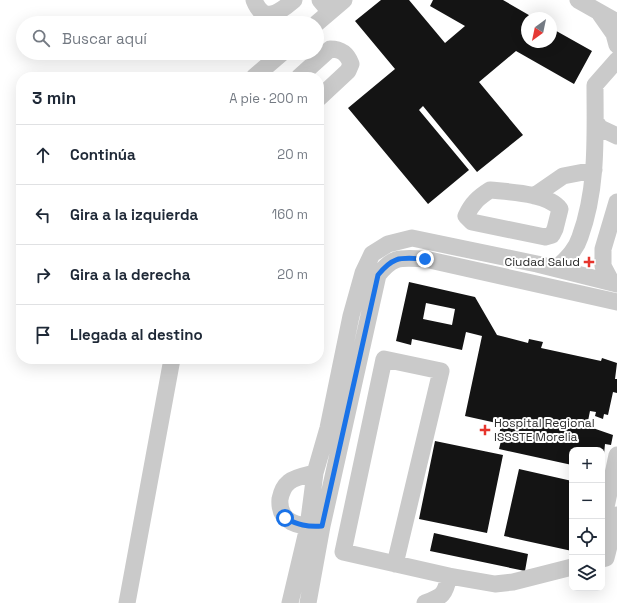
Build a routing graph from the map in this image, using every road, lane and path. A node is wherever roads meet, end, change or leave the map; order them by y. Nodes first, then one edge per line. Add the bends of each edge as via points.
1 (254, 0) edge
2 (294, 0) edge
3 (344, 0) edge
4 (578, 0) edge
5 (325, 6) edge
6 (598, 12) junction
7 (320, 16) edge
8 (617, 22) edge
9 (617, 45) edge
10 (324, 54) edge
11 (274, 60) edge
12 (318, 60) edge
13 (617, 60) edge
14 (260, 72) edge
15 (305, 72) edge
16 (324, 93) edge
17 (596, 122) junction
18 (617, 136) edge
19 (594, 170) junction
20 (563, 176) junction
21 (534, 196) junction
22 (590, 196) junction
23 (617, 202) edge
24 (557, 268) junction
25 (614, 284) edge
26 (617, 302) edge
27 (171, 364) edge
28 (617, 454) edge
29 (315, 473) junction
30 (614, 487) edge
31 (617, 515) edge
32 (604, 519) edge
33 (315, 526) junction
34 (605, 558) edge
35 (395, 564) junction
36 (569, 568) edge
37 (449, 576) junction
38 (127, 603) edge
39 (290, 603) edge
40 (308, 603) edge
41 (425, 603) edge

1 - 2 street via 262,13 271,15 281,11
3 - 5 street
4 - 6 street
5 - 7 street
6 - 8 street
6 - 9 street via 611,28
10 - 16 street via 330,49 338,49 351,64 348,71
11 - 14 street
12 - 15 street
13 - 17 street via 595,85
17 - 18 street via 600,128
17 - 19 street
19 - 20 street
19 - 22 street
20 - 21 street
20 - 22 street
21 - 21 street via 490,190 478,198 466,216 472,222 545,237 552,235 560,208 550,201
22 - 24 street via 580,237 570,255
23 - 25 street via 603,249 603,266
24 - 25 street
24 - 29 street via 412,238 388,244 372,254 362,273 328,428
26 - 33 street via 425,259 402,258 388,262 378,275
27 - 38 street
28 - 30 street
29 - 33 street
29 - 33 street via 289,482 281,494 279,507 285,518 298,525
30 - 32 street
31 - 34 street
33 - 39 street
33 - 40 street
35 - 35 street via 343,552 384,359 441,371
35 - 37 street
36 - 37 street via 513,582 494,584
37 - 41 street via 442,597

